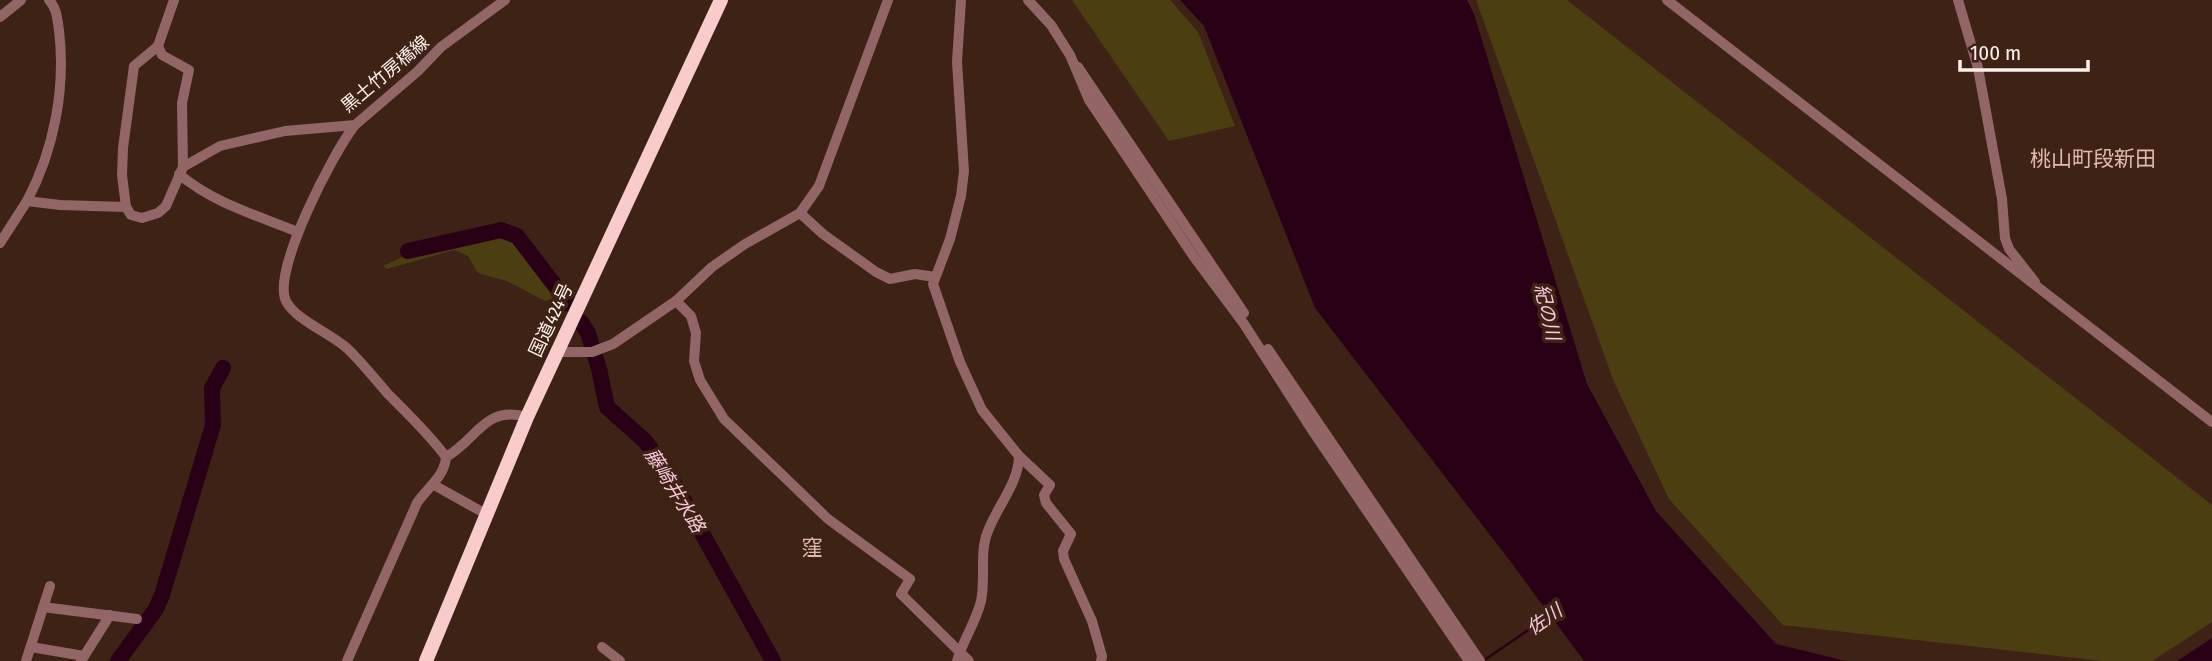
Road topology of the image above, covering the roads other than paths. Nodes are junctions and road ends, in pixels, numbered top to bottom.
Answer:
1 (21, 0) edge
2 (49, 0) edge
3 (174, 0) edge
4 (505, 0) edge
5 (721, 0) edge
6 (888, 0) edge
7 (961, 0) edge
8 (1028, 0) edge
9 (1667, 0) edge
10 (1958, 0) edge
11 (0, 17) edge
12 (158, 46) junction
13 (355, 125) junction
14 (181, 170) junction
15 (27, 201) junction
16 (126, 207) junction
17 (800, 213) junction
18 (298, 232) junction
19 (0, 243) edge
20 (935, 277) junction
21 (2043, 292) junction
22 (677, 301) junction
23 (557, 352) junction
24 (527, 417) junction
25 (2212, 422) edge
26 (1019, 456) junction
27 (446, 457) junction
28 (434, 485) junction
29 (486, 514) junction
30 (50, 586) dead end
31 (43, 607) junction
32 (110, 615) junction
33 (137, 619) dead end
34 (31, 647) junction
35 (601, 647) dead end
36 (958, 657) edge
37 (83, 659) edge
38 (1475, 659) edge
39 (26, 661) edge
40 (347, 661) edge
41 (426, 661) edge
42 (620, 661) edge
43 (969, 661) edge
44 (1101, 661) edge

1 - 11 street
2 - 15 street
3 - 12 street
4 - 13 street, 黒土竹房橋線
5 - 23 highway, 国道424号
6 - 17 street
7 - 20 street
8 - 38 street
9 - 21 street
10 - 21 street
12 - 14 street
12 - 16 street
13 - 14 street, 黒土竹房橋線
13 - 18 street
14 - 16 street
14 - 18 street
15 - 16 street
15 - 19 street
17 - 20 street
17 - 22 street
18 - 27 street
20 - 26 street
21 - 25 street
22 - 23 street
22 - 36 street
23 - 24 highway, 国道424号
24 - 27 street
24 - 29 highway, 国道424号
26 - 36 street
26 - 44 street
27 - 28 street
28 - 29 street
28 - 40 street
29 - 41 highway, 国道424号
30 - 31 street
31 - 32 street
31 - 34 street
32 - 33 street
32 - 37 street
34 - 37 street
34 - 39 street
35 - 42 street
36 - 43 street

